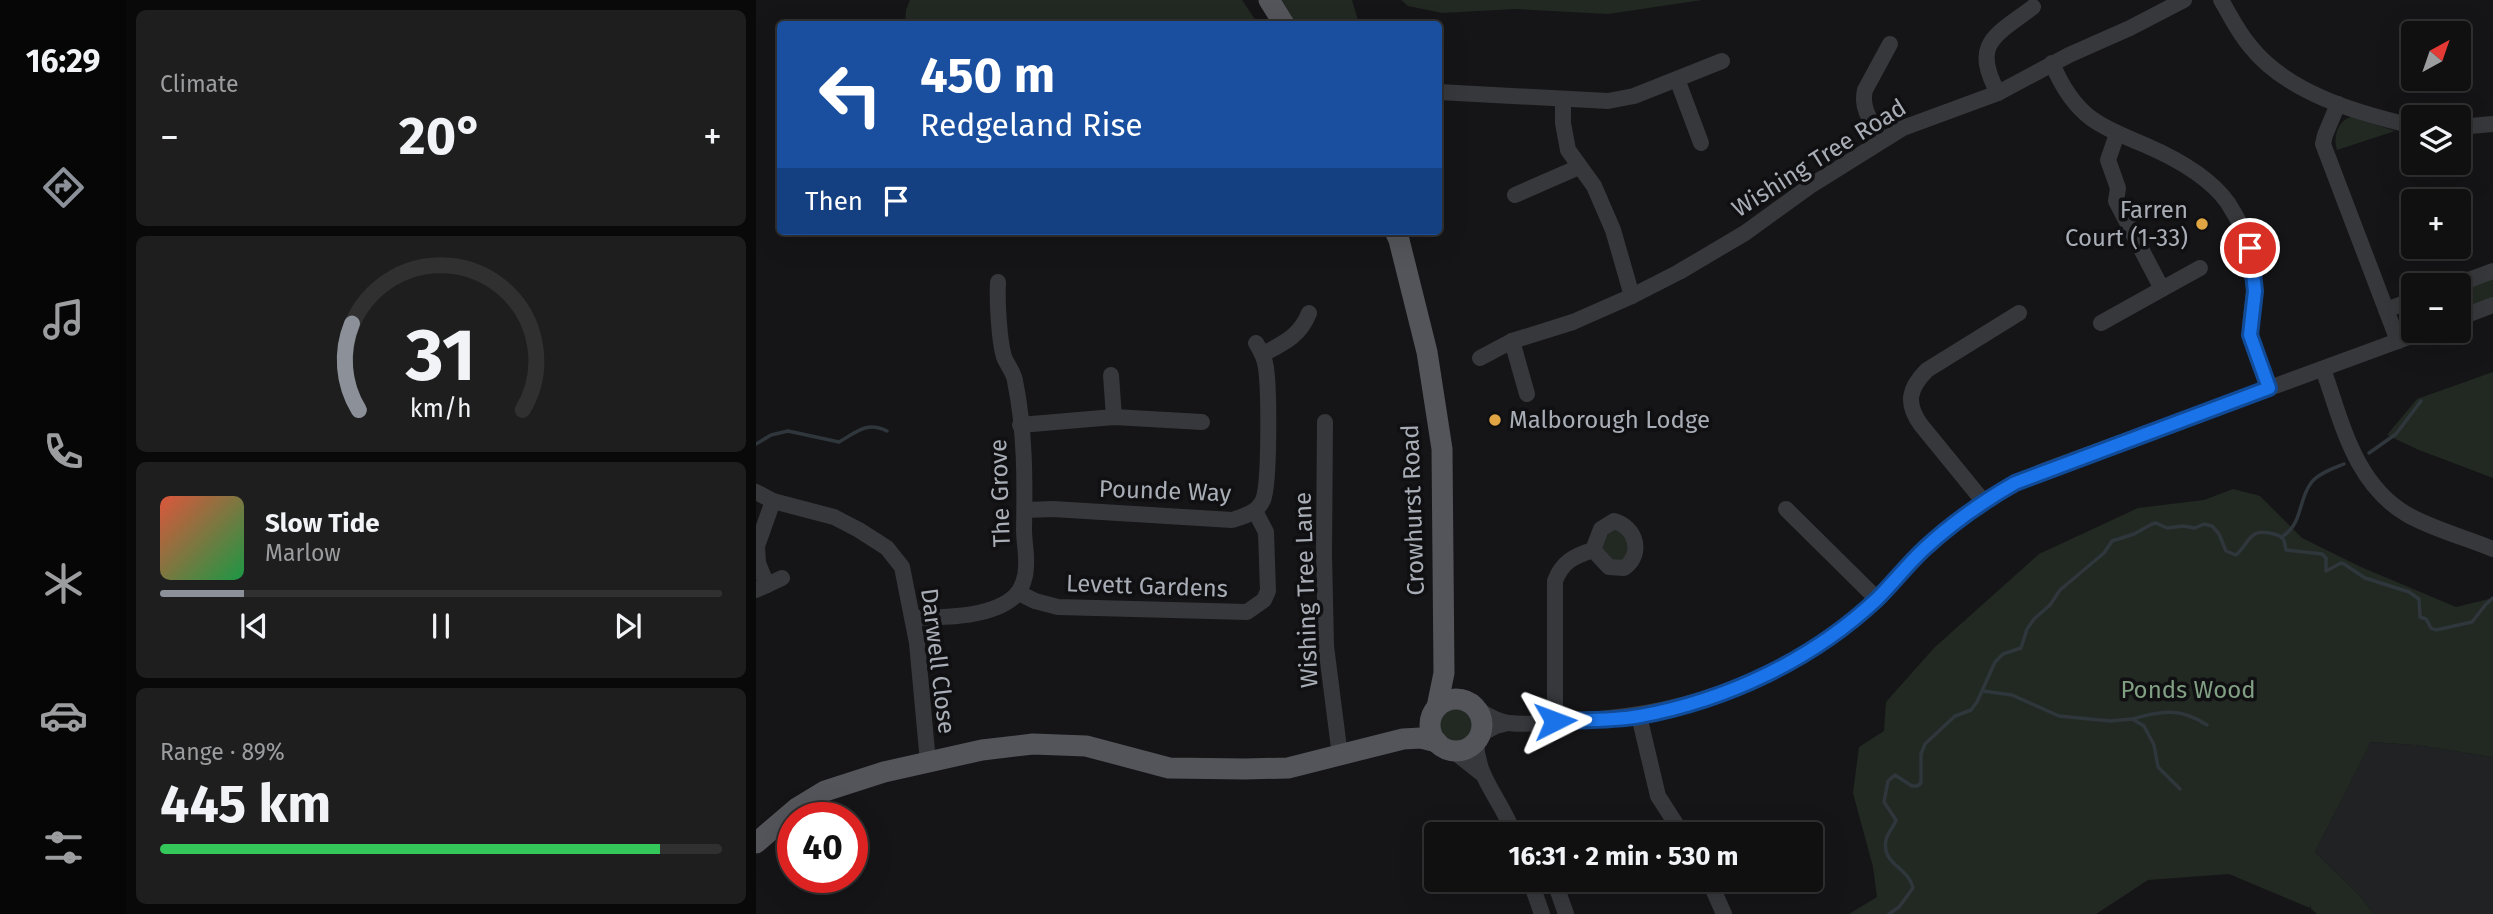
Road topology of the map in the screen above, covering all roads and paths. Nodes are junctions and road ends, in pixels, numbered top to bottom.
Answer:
1 (1269, 0) edge
2 (2184, 0) edge
3 (2221, 0) edge
4 (2162, 5) edge
5 (2034, 7) dead end
6 (1282, 21) edge
7 (1890, 44) dead end
8 (1722, 61) dead end
9 (2052, 63) junction
10 (1677, 79) junction
11 (1442, 92) edge
12 (1998, 93) junction
13 (1563, 100) junction
14 (2338, 104) junction
15 (2401, 122) edge
16 (2493, 124) edge
17 (2471, 126) edge
18 (2117, 134) junction
19 (1882, 140) junction
20 (1701, 143) dead end
21 (1579, 167) junction
22 (1515, 195) dead end
23 (1397, 235) edge
24 (2200, 268) dead end
25 (2493, 271) edge
26 (2471, 279) edge
27 (998, 282) dead end
28 (2162, 289) junction
29 (1632, 296) junction
30 (2401, 304) edge
31 (2493, 305) edge
32 (2386, 310) junction
33 (1309, 313) dead end
34 (2019, 313) dead end
35 (2471, 313) edge
36 (2101, 323) dead end
37 (2401, 340) edge
38 (1512, 341) junction
39 (2398, 341) junction
40 (1480, 358) dead end
41 (2323, 369) junction
42 (1111, 374) dead end
43 (2269, 388) junction
44 (1527, 394) dead end
45 (1114, 418) junction
46 (1202, 422) dead end
47 (1325, 422) dead end
48 (1020, 425) junction
49 (756, 492) edge
50 (773, 501) junction
51 (1983, 501) junction
52 (1786, 509) dead end
53 (1026, 510) junction
54 (1255, 511) junction
55 (2493, 549) edge
56 (1593, 551) dead end
57 (768, 584) edge
58 (1018, 593) junction
59 (1877, 599) junction
60 (913, 618) junction
61 (1444, 673) junction
62 (1470, 704) junction
63 (1434, 713) junction
64 (1639, 716) junction
65 (1555, 721) junction
66 (1508, 723) junction
67 (1477, 738) junction
68 (1404, 739) junction
69 (1444, 746) junction
70 (1340, 756) junction
71 (928, 762) junction
72 (1481, 774) junction
73 (1508, 822) edge
74 (1675, 822) edge
75 (756, 842) edge
76 (1534, 892) edge
77 (1558, 892) edge
78 (1714, 892) edge
79 (1542, 914) edge
80 (1566, 914) edge
81 (1724, 914) edge

1 - 6 main road
2 - 4 street, Wishing Tree Road
3 - 14 street
4 - 9 street, Wishing Tree Road
5 - 12 street
7 - 19 street
8 - 10 street
9 - 12 street, Wishing Tree Road
9 - 18 street
10 - 13 street
10 - 20 street
11 - 13 street
12 - 19 street, Wishing Tree Road
13 - 21 street
14 - 15 street
14 - 32 street
16 - 17 street
18 - 28 street
18 - 43 street
19 - 29 street, Wishing Tree Road
21 - 22 street
21 - 29 street
23 - 61 main road, Crowhurst Road
24 - 28 street
25 - 26 street
27 - 48 street, The Grove
28 - 36 street
29 - 38 street, Wishing Tree Road
30 - 32 street
31 - 35 street
32 - 39 street
33 - 54 street, Pounde Way
34 - 51 street
37 - 39 street
38 - 40 street, Wishing Tree Road
38 - 44 street
39 - 41 street
41 - 43 street
41 - 55 street
42 - 45 street
43 - 51 street
45 - 46 street
45 - 48 street
47 - 70 street, Wishing Tree Lane
48 - 53 street, The Grove
49 - 50 street, Darwell Close
50 - 57 street
50 - 60 street, Darwell Close
51 - 59 street
52 - 59 street
53 - 54 street, Pounde Way
53 - 58 street, The Grove
54 - 58 street, Levett Gardens
56 - 65 street
58 - 60 street
59 - 64 street
60 - 71 street, Darwell Close
61 - 62 main road
61 - 63 main road, Crowhurst Road
62 - 63 main road
62 - 66 street
62 - 67 main road
63 - 68 main road
63 - 69 main road
64 - 65 street
64 - 74 street
65 - 66 street
66 - 67 street
67 - 69 main road
67 - 72 street
68 - 69 main road
68 - 70 main road
69 - 72 street
70 - 71 main road
71 - 75 main road
72 - 73 street
76 - 79 street
77 - 80 street
78 - 81 street

